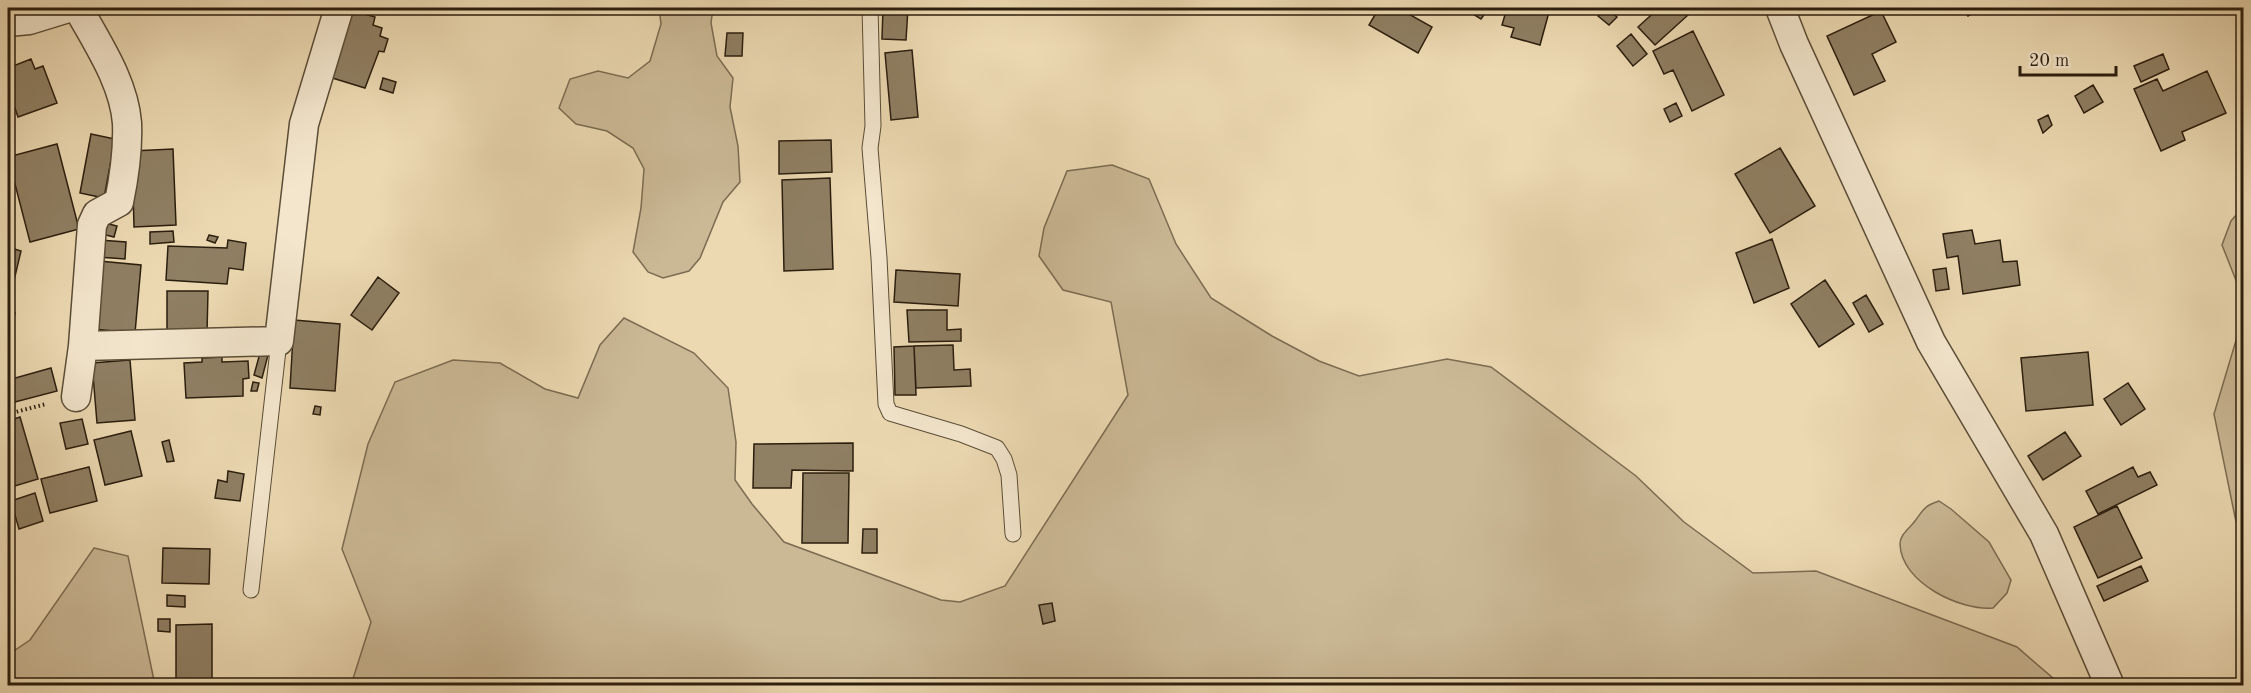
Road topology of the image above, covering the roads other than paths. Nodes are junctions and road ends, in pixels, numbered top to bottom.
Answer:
1 (68, 8) edge
2 (78, 8) edge
3 (339, 8) edge
4 (870, 8) edge
5 (1780, 8) edge
6 (8, 22) edge
7 (279, 341) junction
8 (83, 346) junction
9 (76, 397) road end
10 (1013, 534) dead end
11 (251, 590) dead end
12 (2110, 686) edge

1 - 6 street
2 - 8 street
3 - 7 street
4 - 10 lane
5 - 12 street
7 - 8 street
7 - 11 lane
8 - 9 street

